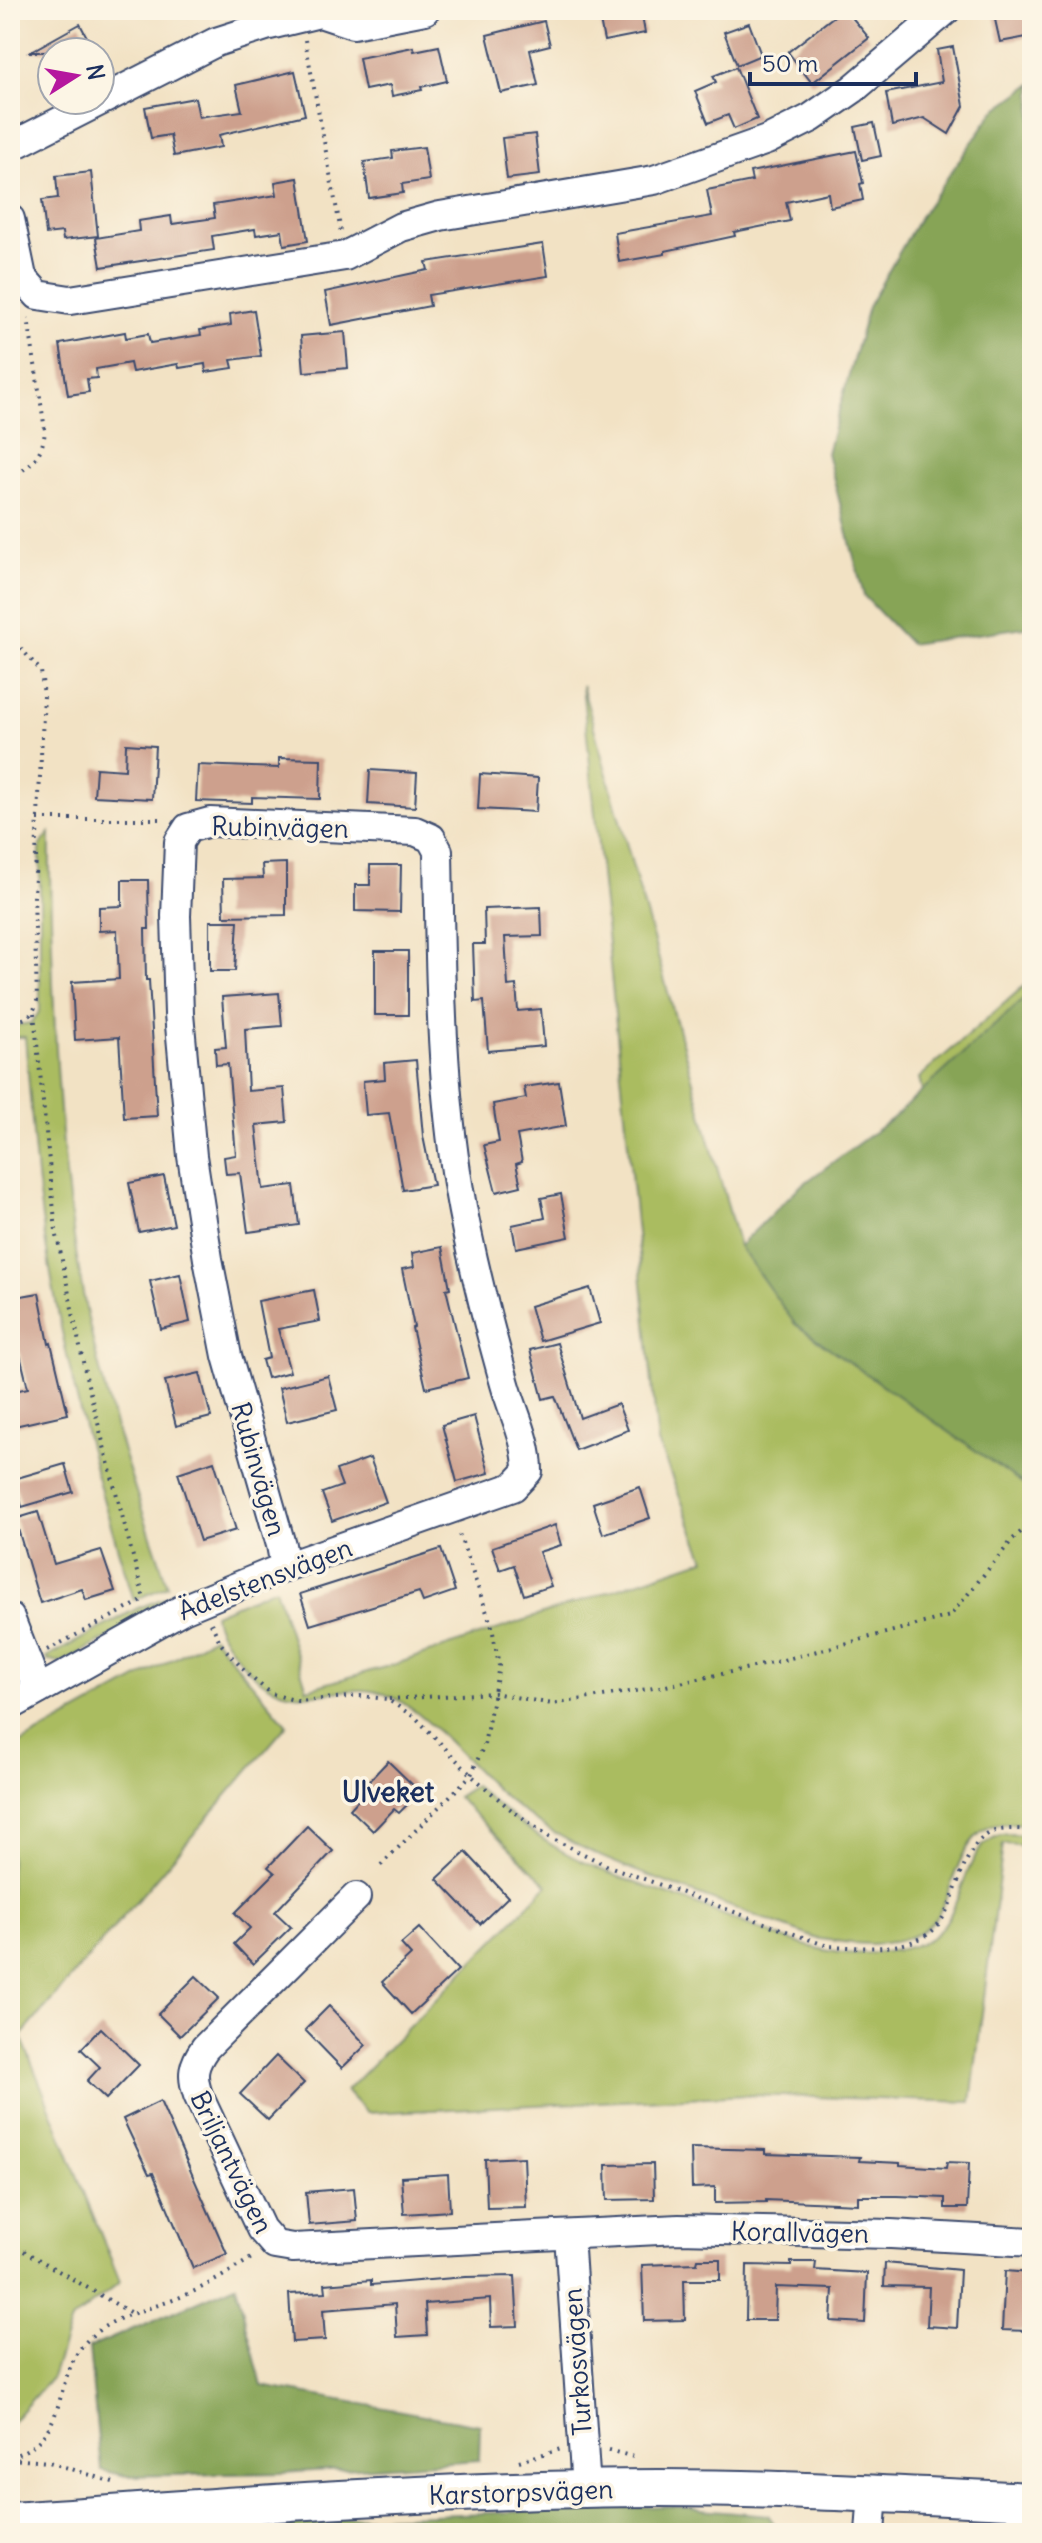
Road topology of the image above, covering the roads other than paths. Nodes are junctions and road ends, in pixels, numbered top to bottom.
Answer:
1 (425, 10) edge
2 (946, 10) edge
3 (10, 147) edge
4 (10, 219) edge
5 (528, 1471) joint
6 (285, 1567) junction
7 (10, 1618) edge
8 (38, 1690) junction
9 (10, 1706) edge
10 (356, 1897) dead end
11 (569, 2235) junction
12 (1032, 2242) edge
13 (586, 2489) junction
14 (873, 2493) junction
15 (1032, 2501) edge
16 (10, 2521) edge
17 (870, 2533) edge

1 - 3 street
2 - 4 street
5 - 6 street, Ädelstensvägen
5 - 6 street, Rubinvägen
6 - 8 street, Ädelstensvägen
7 - 8 street
8 - 9 street, Ädelstensvägen
10 - 11 street, Briljantvägen
11 - 12 street, Korallvägen
11 - 13 street, Turkosvägen
13 - 14 main road, Karstorpsvägen
13 - 16 main road, Karstorpsvägen
14 - 15 main road, Karstorpsvägen
14 - 17 street

